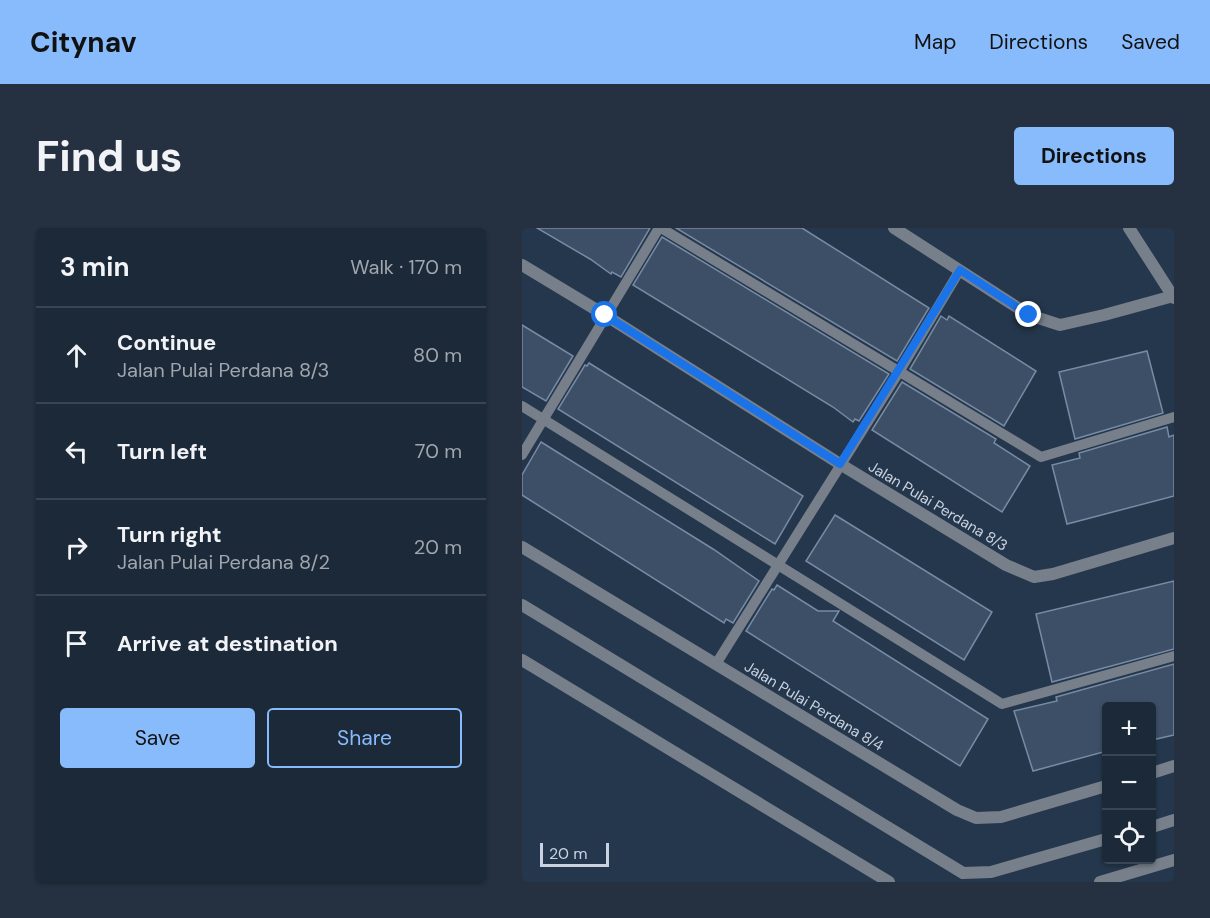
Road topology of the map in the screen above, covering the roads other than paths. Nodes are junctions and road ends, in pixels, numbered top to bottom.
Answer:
1 (660, 228) edge
2 (894, 228) edge
3 (1129, 228) edge
4 (522, 266) edge
5 (960, 270) junction
6 (1173, 297) edge
7 (605, 315) junction
8 (899, 372) junction
9 (522, 406) edge
10 (1174, 417) edge
11 (544, 420) junction
12 (522, 455) edge
13 (840, 464) junction
14 (1174, 538) edge
15 (522, 547) edge
16 (778, 565) junction
17 (522, 605) edge
18 (1174, 656) edge
19 (522, 660) edge
20 (716, 664) junction
21 (1174, 766) edge
22 (1156, 772) edge
23 (1102, 787) edge
24 (1174, 820) edge
25 (1156, 826) edge
26 (1102, 840) edge
27 (1174, 860) edge
28 (889, 882) edge
29 (1100, 882) edge

1 - 7 lane
1 - 8 lane
2 - 5 street
3 - 6 street
4 - 7 street, Jalan Pulai Perdana 8/3
5 - 6 street
5 - 8 lane
7 - 11 lane
7 - 13 street, Jalan Pulai Perdana 8/3
8 - 10 lane
8 - 13 lane
9 - 11 lane
11 - 12 lane
11 - 16 lane
13 - 14 street, Jalan Pulai Perdana 8/3
13 - 16 lane
15 - 20 street, Jalan Pulai Perdana 8/4
16 - 18 lane
16 - 20 lane
17 - 26 street
19 - 28 street
20 - 23 street, Jalan Pulai Perdana 8/4
21 - 22 street
24 - 25 street
27 - 29 street

